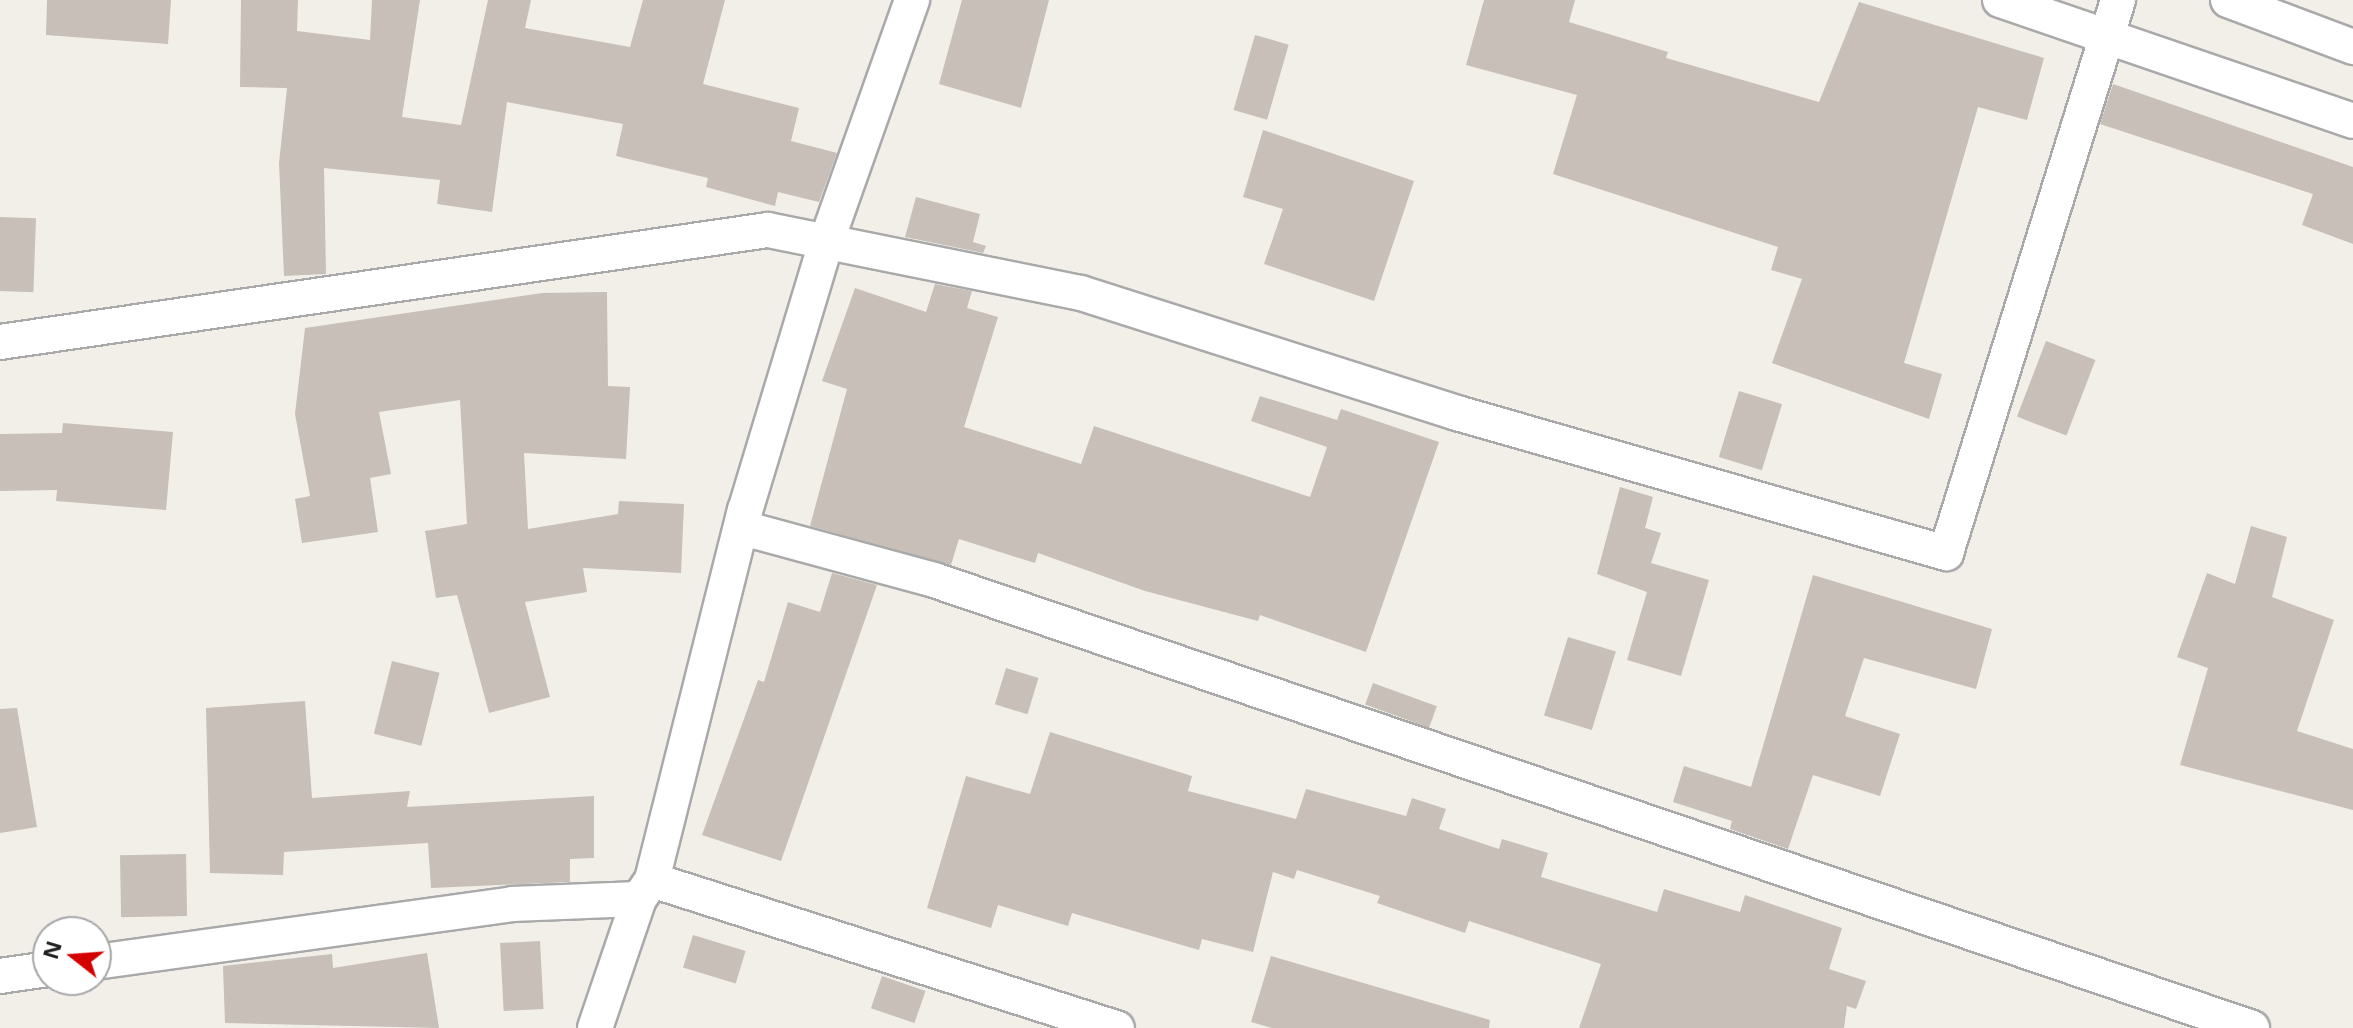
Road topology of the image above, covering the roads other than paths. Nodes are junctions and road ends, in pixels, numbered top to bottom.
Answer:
1 (912, 0) edge
2 (2000, 0) edge
3 (2118, 0) edge
4 (2228, 0) edge
5 (2105, 37) junction
6 (2353, 47) edge
7 (2353, 121) edge
8 (826, 243) junction
9 (0, 342) edge
10 (743, 528) junction
11 (646, 890) junction
12 (112, 960) edge
13 (32, 971) edge
14 (0, 976) edge
15 (595, 1028) edge
16 (1117, 1028) edge
17 (2252, 1028) edge

1 - 8 street
2 - 5 street
3 - 5 street
4 - 6 street
5 - 7 street
5 - 8 street
8 - 9 street
8 - 10 street
10 - 11 street
10 - 17 street
11 - 12 street
11 - 15 street
11 - 16 street
13 - 14 street

